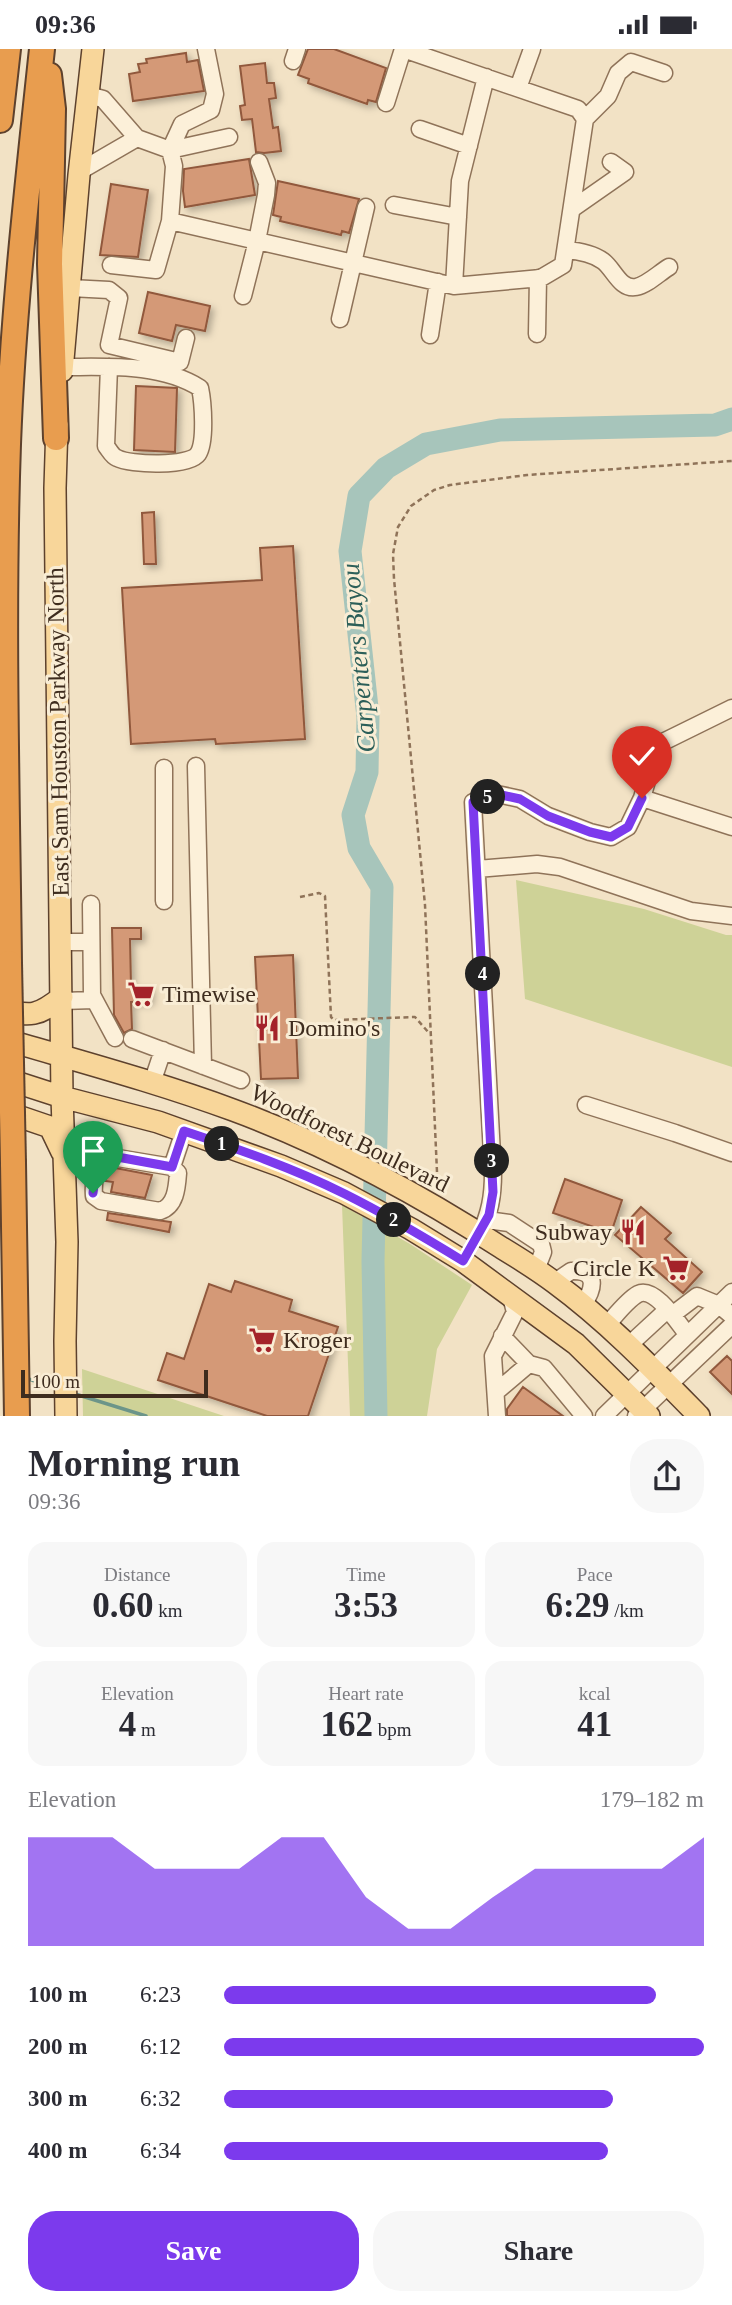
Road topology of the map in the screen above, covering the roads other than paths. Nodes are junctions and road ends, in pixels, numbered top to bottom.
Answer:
1 (8, 49) edge
2 (44, 49) edge
3 (93, 49) edge
4 (206, 49) edge
5 (403, 49) edge
6 (532, 49) edge
7 (439, 55) edge
8 (664, 73) dead end
9 (486, 77) junction
10 (518, 88) junction
11 (88, 95) junction
12 (386, 103) dead end
13 (585, 119) junction
14 (0, 120) edge
15 (420, 129) dead end
16 (229, 137) dead end
17 (138, 138) junction
18 (469, 146) junction
19 (170, 150) junction
20 (259, 162) dead end
21 (611, 162) dead end
22 (80, 170) junction
23 (394, 205) dead end
24 (366, 207) dead end
25 (572, 209) junction
26 (458, 217) junction
27 (170, 221) junction
28 (257, 241) junction
29 (566, 250) junction
30 (355, 263) junction
31 (111, 265) dead end
32 (669, 267) dead end
33 (538, 278) junction
34 (438, 282) junction
35 (454, 286) junction
36 (71, 288) junction
37 (243, 296) dead end
38 (340, 319) dead end
39 (537, 334) dead end
40 (430, 335) dead end
41 (186, 338) dead end
42 (63, 367) junction
43 (109, 367) junction
44 (56, 438) junction
45 (732, 708) edge
46 (196, 766) dead end
47 (164, 768) dead end
48 (642, 798) junction
49 (732, 827) edge
50 (477, 869) junction
51 (164, 901) dead end
52 (91, 904) dead end
53 (732, 916) edge
54 (61, 942) junction
55 (91, 942) junction
56 (62, 999) junction
57 (94, 1000) junction
58 (0, 1010) edge
59 (0, 1038) edge
60 (115, 1038) dead end
61 (132, 1039) dead end
62 (163, 1050) junction
63 (62, 1057) junction
64 (203, 1066) junction
65 (0, 1077) edge
66 (241, 1080) dead end
67 (152, 1083) junction
68 (62, 1097) junction
69 (586, 1105) dead end
70 (0, 1110) edge
71 (184, 1131) junction
72 (732, 1153) edge
73 (65, 1157) junction
74 (172, 1167) junction
75 (66, 1193) junction
76 (93, 1193) junction
77 (483, 1227) junction
78 (463, 1261) junction
79 (732, 1292) edge
80 (511, 1297) junction
81 (719, 1305) junction
82 (669, 1313) junction
83 (732, 1316) edge
84 (612, 1320) junction
85 (732, 1325) edge
86 (687, 1334) junction
87 (502, 1336) junction
88 (633, 1341) junction
89 (529, 1364) junction
90 (652, 1369) junction
91 (670, 1386) junction
92 (496, 1392) junction
93 (626, 1392) junction
94 (643, 1414) edge
95 (17, 1416) edge
96 (66, 1416) edge
97 (497, 1416) edge
98 (584, 1416) edge
99 (604, 1416) edge
100 (699, 1416) edge

1 - 14 highway
2 - 44 highway
2 - 95 highway, East Sam Houston Parkway North, bridge
3 - 11 main road, East Sam Houston Parkway North
4 - 19 street
5 - 7 street
5 - 12 street
6 - 10 street
7 - 9 street
8 - 13 street
9 - 10 street
9 - 18 street
10 - 13 street
11 - 17 street
11 - 22 main road, East Sam Houston Parkway North
13 - 25 street
15 - 18 street
16 - 19 street
17 - 19 street
17 - 22 street
18 - 26 street
19 - 27 street
20 - 28 street
21 - 25 street
22 - 36 main road, East Sam Houston Parkway North
23 - 26 street
24 - 30 street
25 - 29 street
26 - 35 street
27 - 28 street
27 - 31 street
28 - 30 street
28 - 37 street
29 - 32 street
29 - 33 street
30 - 34 street
30 - 38 street
33 - 35 street
33 - 39 street
34 - 35 street
34 - 40 street
36 - 41 street
36 - 42 main road, East Sam Houston Parkway North
42 - 43 street
42 - 44 main road, East Sam Houston Parkway North
43 - 43 street
44 - 54 main road, East Sam Houston Parkway North
45 - 48 street
46 - 64 street
47 - 51 street
48 - 49 street
48 - 50 street
50 - 53 street
50 - 77 street
52 - 55 street
54 - 55 street
54 - 56 main road, East Sam Houston Parkway North
55 - 57 street
56 - 57 street
56 - 58 main road
56 - 63 main road, East Sam Houston Parkway North
57 - 60 street
59 - 63 main road, Woodforest Boulevard
61 - 62 street
62 - 64 street
62 - 67 street
63 - 67 main road, Woodforest Boulevard
63 - 68 main road, East Sam Houston Parkway North
64 - 66 street
65 - 68 main road
67 - 77 main road, Woodforest Boulevard
68 - 71 main road
68 - 73 main road, East Sam Houston Parkway North
69 - 72 street
70 - 73 main road
71 - 74 street
71 - 78 main road
73 - 75 main road, East Sam Houston Parkway North
74 - 76 street
74 - 76 street
75 - 76 street
75 - 96 main road, East Sam Houston Parkway North
77 - 78 main road
77 - 84 main road, Woodforest Boulevard
78 - 80 main road
79 - 81 street
80 - 87 street
80 - 93 main road
81 - 82 street
81 - 83 street
81 - 86 street
82 - 84 street
82 - 86 street
82 - 88 street
84 - 88 main road, Woodforest Boulevard
85 - 91 street
86 - 90 street
87 - 89 street
87 - 92 street
88 - 90 main road, Woodforest Boulevard
89 - 92 street
89 - 98 street
90 - 91 main road, Woodforest Boulevard
90 - 93 street
91 - 94 street
91 - 100 main road, Woodforest Boulevard
92 - 97 street
93 - 94 main road
93 - 99 street

